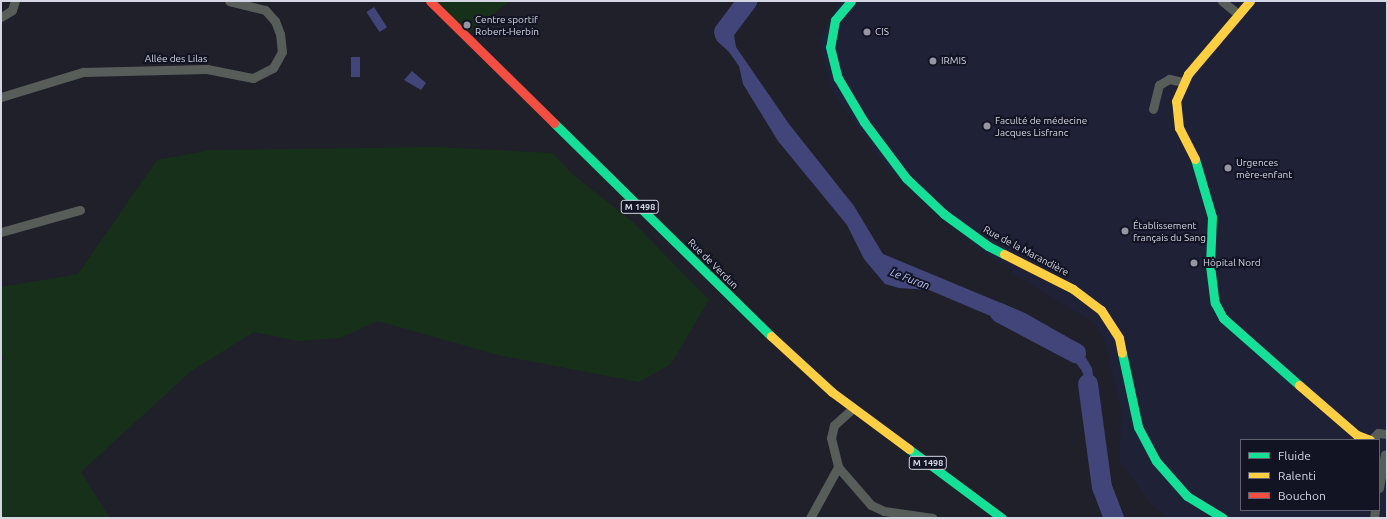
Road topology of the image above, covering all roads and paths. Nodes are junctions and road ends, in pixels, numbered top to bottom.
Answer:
1 (15, 1) edge
2 (229, 1) edge
3 (430, 1) edge
4 (850, 1) edge
5 (1222, 1) edge
6 (1250, 1) edge
7 (1238, 14) junction
8 (1, 17) edge
9 (1183, 82) junction
10 (1, 97) edge
11 (1153, 109) dead end
12 (80, 210) dead end
13 (1, 232) edge
14 (852, 409) junction
15 (1387, 434) edge
16 (1368, 439) edge
17 (1372, 439) edge
18 (1384, 455) edge
19 (838, 466) junction
20 (1380, 481) edge
21 (810, 518) edge
22 (933, 518) edge
23 (1002, 518) edge
24 (1223, 518) edge

1 - 8 street
2 - 10 street, Allée des Lilas
3 - 14 street, Rue de Verdun / M 1498
4 - 24 street, Rue de la Marandière
5 - 7 street
6 - 7 street
7 - 9 street
9 - 11 street
9 - 16 street
12 - 13 street
14 - 19 street
14 - 23 street, Rue de Verdun / M 1498
15 - 17 street
18 - 20 street
19 - 21 street
19 - 22 street

